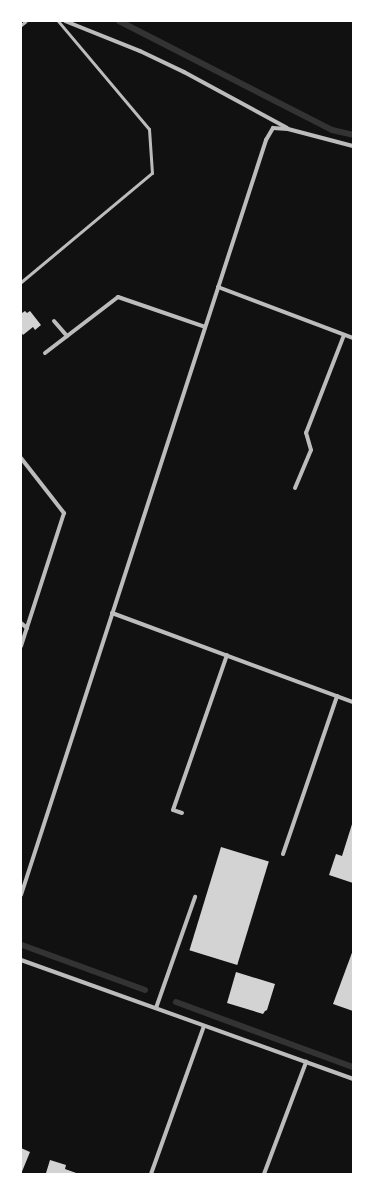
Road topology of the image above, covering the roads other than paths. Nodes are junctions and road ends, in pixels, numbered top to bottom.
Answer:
1 (26, 21) edge
2 (58, 21) edge
3 (65, 21) edge
4 (21, 25) edge
5 (288, 129) junction
6 (353, 146) edge
7 (21, 282) edge
8 (218, 287) junction
9 (54, 321) dead end
10 (205, 327) junction
11 (344, 335) junction
12 (67, 336) junction
13 (353, 338) edge
14 (45, 353) dead end
15 (21, 458) edge
16 (296, 488) dead end
17 (112, 613) junction
18 (21, 623) edge
19 (27, 628) junction
20 (21, 646) edge
21 (227, 656) junction
22 (337, 696) junction
23 (353, 702) edge
24 (182, 813) dead end
25 (284, 854) dead end
26 (21, 895) edge
27 (196, 897) dead end
28 (21, 960) edge
29 (156, 1008) junction
30 (204, 1026) junction
31 (306, 1062) junction
32 (353, 1079) edge
33 (151, 1174) edge
34 (264, 1174) edge

1 - 4 lane
2 - 7 lane
3 - 5 street
5 - 6 street
5 - 8 street
8 - 10 street
8 - 11 street
9 - 12 street
10 - 12 street
10 - 17 street
11 - 13 street
11 - 16 street
12 - 14 street
15 - 19 street
17 - 21 street
17 - 26 street
18 - 19 street
19 - 20 street
21 - 22 street
21 - 24 street
22 - 23 street
22 - 25 street
27 - 29 street
28 - 29 street
29 - 30 street
30 - 31 street
30 - 33 street
31 - 32 street
31 - 34 street

